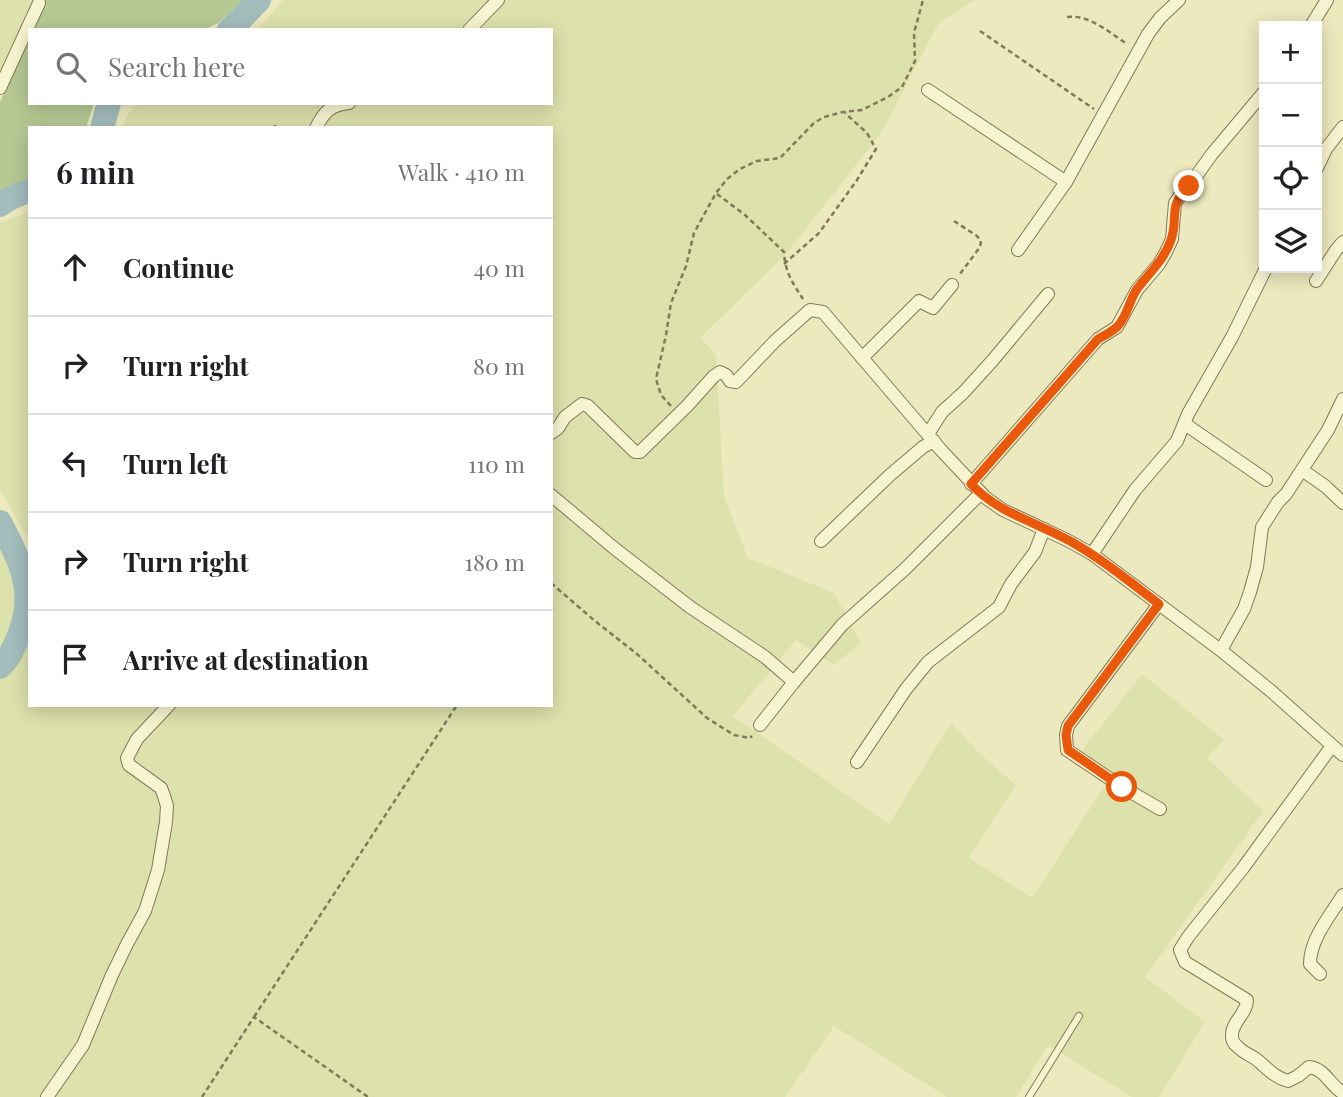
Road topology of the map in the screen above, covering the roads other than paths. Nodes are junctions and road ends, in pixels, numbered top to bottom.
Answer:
1 (498, 0) edge
2 (1179, 0) edge
3 (1327, 0) edge
4 (38, 4) dead end
5 (1314, 21) edge
6 (471, 28) edge
7 (0, 88) edge
8 (928, 90) dead end
9 (1259, 98) edge
10 (336, 105) edge
11 (317, 126) edge
12 (1343, 127) edge
13 (1322, 157) edge
14 (1066, 182) junction
15 (1343, 242) edge
16 (1018, 250) dead end
17 (1264, 273) edge
18 (1316, 281) dead end
19 (951, 285) road end
20 (1048, 294) dead end
21 (862, 358) junction
22 (1343, 399) edge
23 (1185, 424) junction
24 (553, 432) edge
25 (931, 438) junction
26 (1302, 470) junction
27 (1266, 480) dead end
28 (976, 488) junction
29 (553, 497) edge
30 (1343, 503) edge
31 (1044, 529) junction
32 (821, 541) dead end
33 (1092, 554) junction
34 (1159, 604) junction
35 (1221, 650) junction
36 (794, 682) junction
37 (167, 707) edge
38 (760, 725) road end
39 (1332, 746) junction
40 (1343, 755) edge
41 (857, 762) dead end
42 (1160, 809) dead end
43 (1343, 895) edge
44 (1320, 974) dead end
45 (1079, 1016) dead end
46 (1343, 1093) edge
47 (47, 1097) edge
48 (1029, 1097) edge

1 - 6 street
2 - 14 street
3 - 5 street
4 - 7 street
8 - 14 street
9 - 28 street
10 - 11 street
12 - 13 street
14 - 16 street
15 - 18 street
17 - 23 street
19 - 21 street
20 - 25 street
21 - 24 street
21 - 25 street
22 - 26 street
23 - 27 street
23 - 33 street
25 - 28 street
25 - 32 street
26 - 30 street
26 - 35 street
28 - 31 street
28 - 36 street
29 - 36 street
31 - 33 street
31 - 41 street
33 - 34 street
34 - 35 street
34 - 42 street
35 - 39 street
36 - 38 street
37 - 47 street
39 - 40 street
39 - 46 street
43 - 44 street
45 - 48 lane

